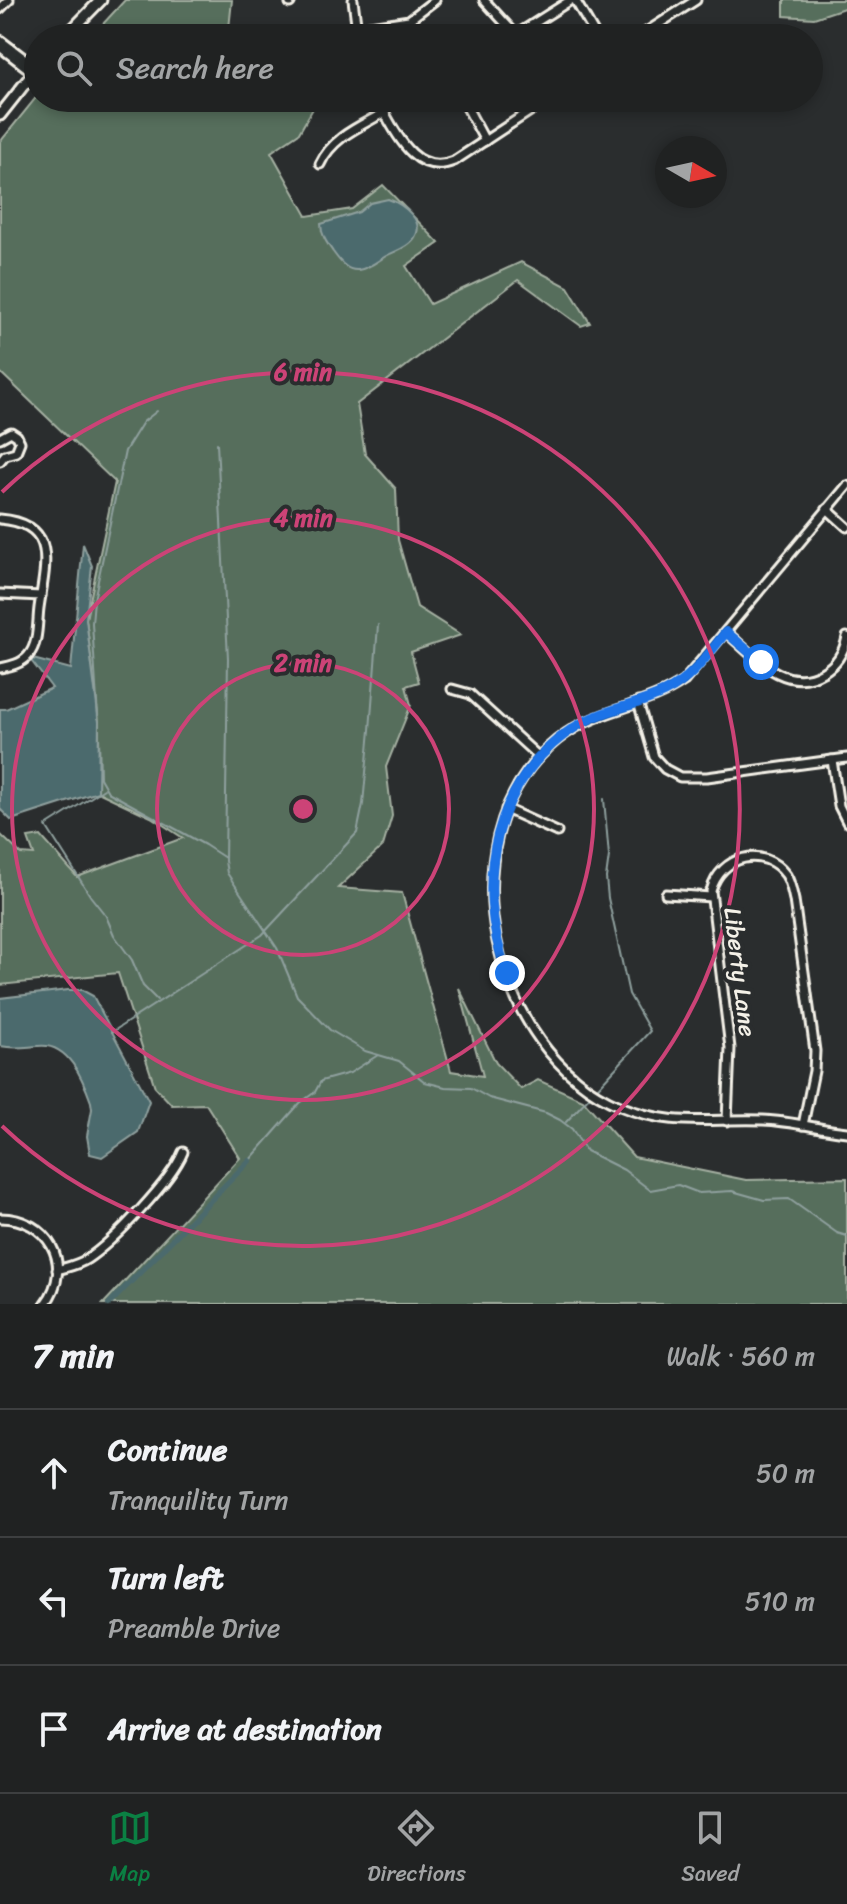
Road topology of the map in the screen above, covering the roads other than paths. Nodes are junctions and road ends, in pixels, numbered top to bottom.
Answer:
1 (9, 0) edge
2 (101, 0) edge
3 (353, 0) edge
4 (435, 0) edge
5 (484, 0) edge
6 (573, 0) edge
7 (696, 0) edge
8 (684, 3) edge
9 (0, 9) edge
10 (78, 24) edge
11 (356, 24) edge
12 (383, 24) edge
13 (503, 24) edge
14 (534, 24) edge
15 (588, 24) edge
16 (656, 24) edge
17 (0, 40) edge
18 (0, 47) edge
19 (24, 58) edge
20 (24, 65) edge
21 (24, 83) edge
22 (385, 112) joint
23 (469, 112) edge
24 (529, 112) edge
25 (0, 115) edge
26 (485, 141) junction
27 (320, 164) dead end
28 (0, 438) edge
29 (0, 461) edge
30 (847, 486) edge
31 (827, 509) junction
32 (0, 519) edge
33 (847, 527) edge
34 (0, 594) edge
35 (41, 596) junction
36 (726, 632) junction
37 (847, 637) edge
38 (0, 668) edge
39 (452, 689) dead end
40 (638, 702) junction
41 (539, 757) junction
42 (847, 758) edge
43 (832, 760) junction
44 (506, 809) junction
45 (847, 822) edge
46 (557, 832) dead end
47 (666, 894) dead end
48 (711, 897) junction
49 (727, 1121) junction
50 (803, 1125) junction
51 (847, 1132) edge
52 (183, 1152) dead end
53 (0, 1218) edge
54 (57, 1270) junction
55 (45, 1304) edge

1 - 9 street
2 - 10 street
3 - 11 street
4 - 12 street
5 - 13 street
6 - 14 street
6 - 15 street
7 - 8 street
8 - 16 street
17 - 19 street
18 - 20 street
21 - 25 street
22 - 26 street
22 - 27 street
23 - 26 street
24 - 26 street
28 - 29 street
30 - 31 street
31 - 33 street
31 - 36 street
32 - 35 street
34 - 35 street
35 - 38 street
36 - 37 street
36 - 40 street
39 - 41 street
40 - 41 street
40 - 43 street
41 - 44 street
42 - 43 street
43 - 45 street
44 - 46 street
44 - 49 street
47 - 48 street
48 - 49 street, Liberty Lane
48 - 50 street, Liberty Lane
49 - 50 street
50 - 51 street
52 - 54 street
53 - 54 street
54 - 55 street

